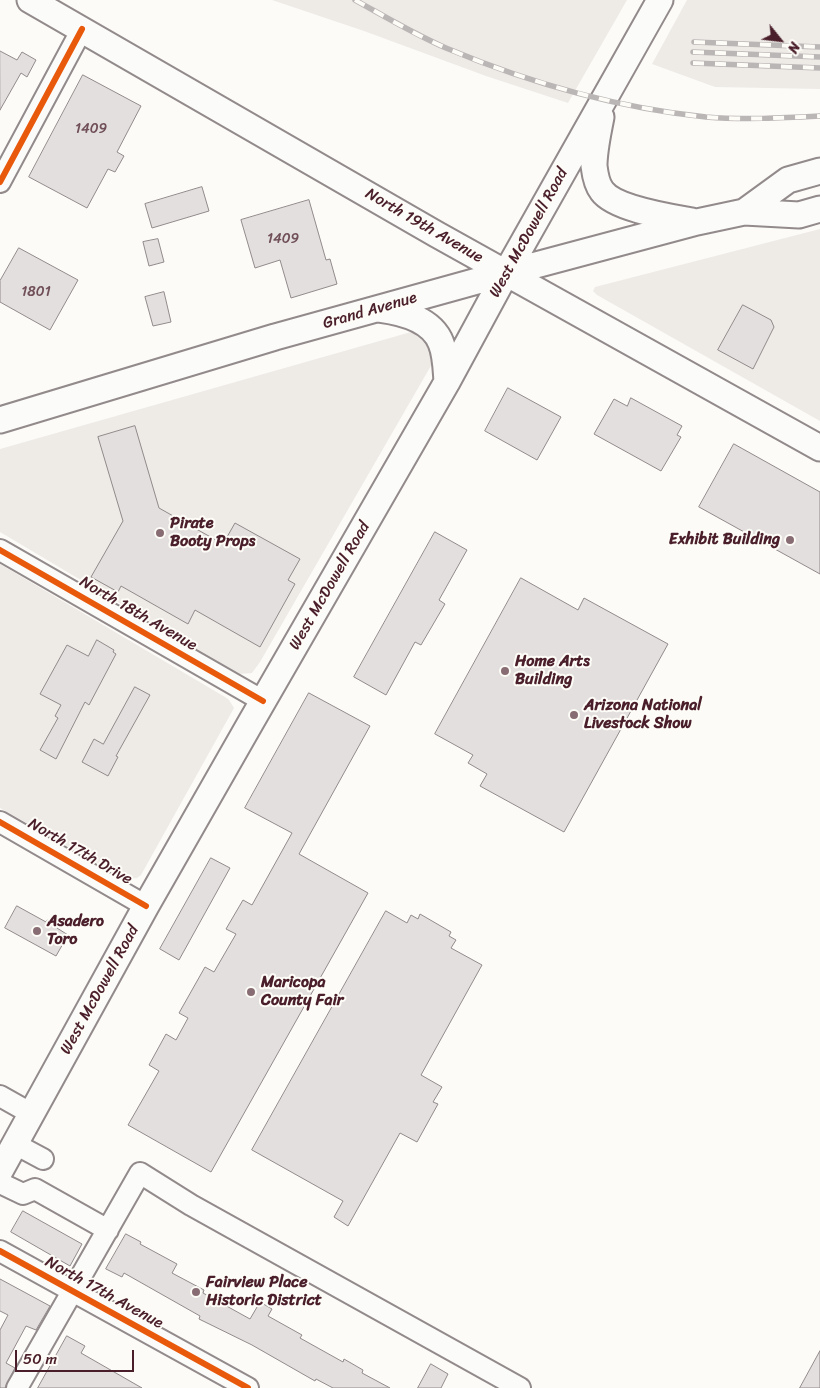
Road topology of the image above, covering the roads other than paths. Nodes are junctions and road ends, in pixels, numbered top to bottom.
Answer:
1 (30, 0) edge
2 (660, 0) edge
3 (82, 29) junction
4 (604, 99) junction
5 (820, 171) edge
6 (0, 182) edge
7 (820, 209) edge
8 (744, 212) junction
9 (696, 222) junction
10 (506, 273) junction
11 (376, 309) junction
12 (447, 382) junction
13 (0, 420) edge
14 (820, 448) edge
15 (0, 550) edge
16 (263, 701) junction
17 (0, 822) edge
18 (146, 906) junction
19 (0, 1096) edge
20 (32, 1114) junction
21 (15, 1144) junction
22 (43, 1159) dead end
23 (0, 1171) edge
24 (0, 1183) edge
25 (108, 1230) junction
26 (0, 1252) edge
27 (72, 1291) junction
28 (17, 1388) edge
29 (248, 1388) edge
30 (520, 1388) edge

1 - 3 main road, North 19th Avenue
2 - 4 main road, West McDowell Road
3 - 6 street
3 - 10 main road, North 19th Avenue
4 - 9 main road
4 - 10 main road, West McDowell Road
5 - 8 main road, Grand Avenue
7 - 8 main road, Grand Avenue
8 - 9 main road, Grand Avenue
9 - 10 main road, Grand Avenue
10 - 11 main road, Grand Avenue
10 - 12 main road, West McDowell Road
10 - 14 main road, North 19th Avenue
11 - 12 main road
11 - 13 main road, Grand Avenue
12 - 16 main road, West McDowell Road
15 - 16 street, North 18th Avenue
16 - 18 main road, West McDowell Road
17 - 18 street, North 17th Drive
18 - 20 main road, West McDowell Road
19 - 20 street
20 - 21 main road, West McDowell Road
21 - 22 street
21 - 23 main road, West McDowell Road
24 - 25 street
25 - 27 street
25 - 30 street
26 - 27 street, North 17th Avenue
27 - 28 street
27 - 29 street, North 17th Avenue

